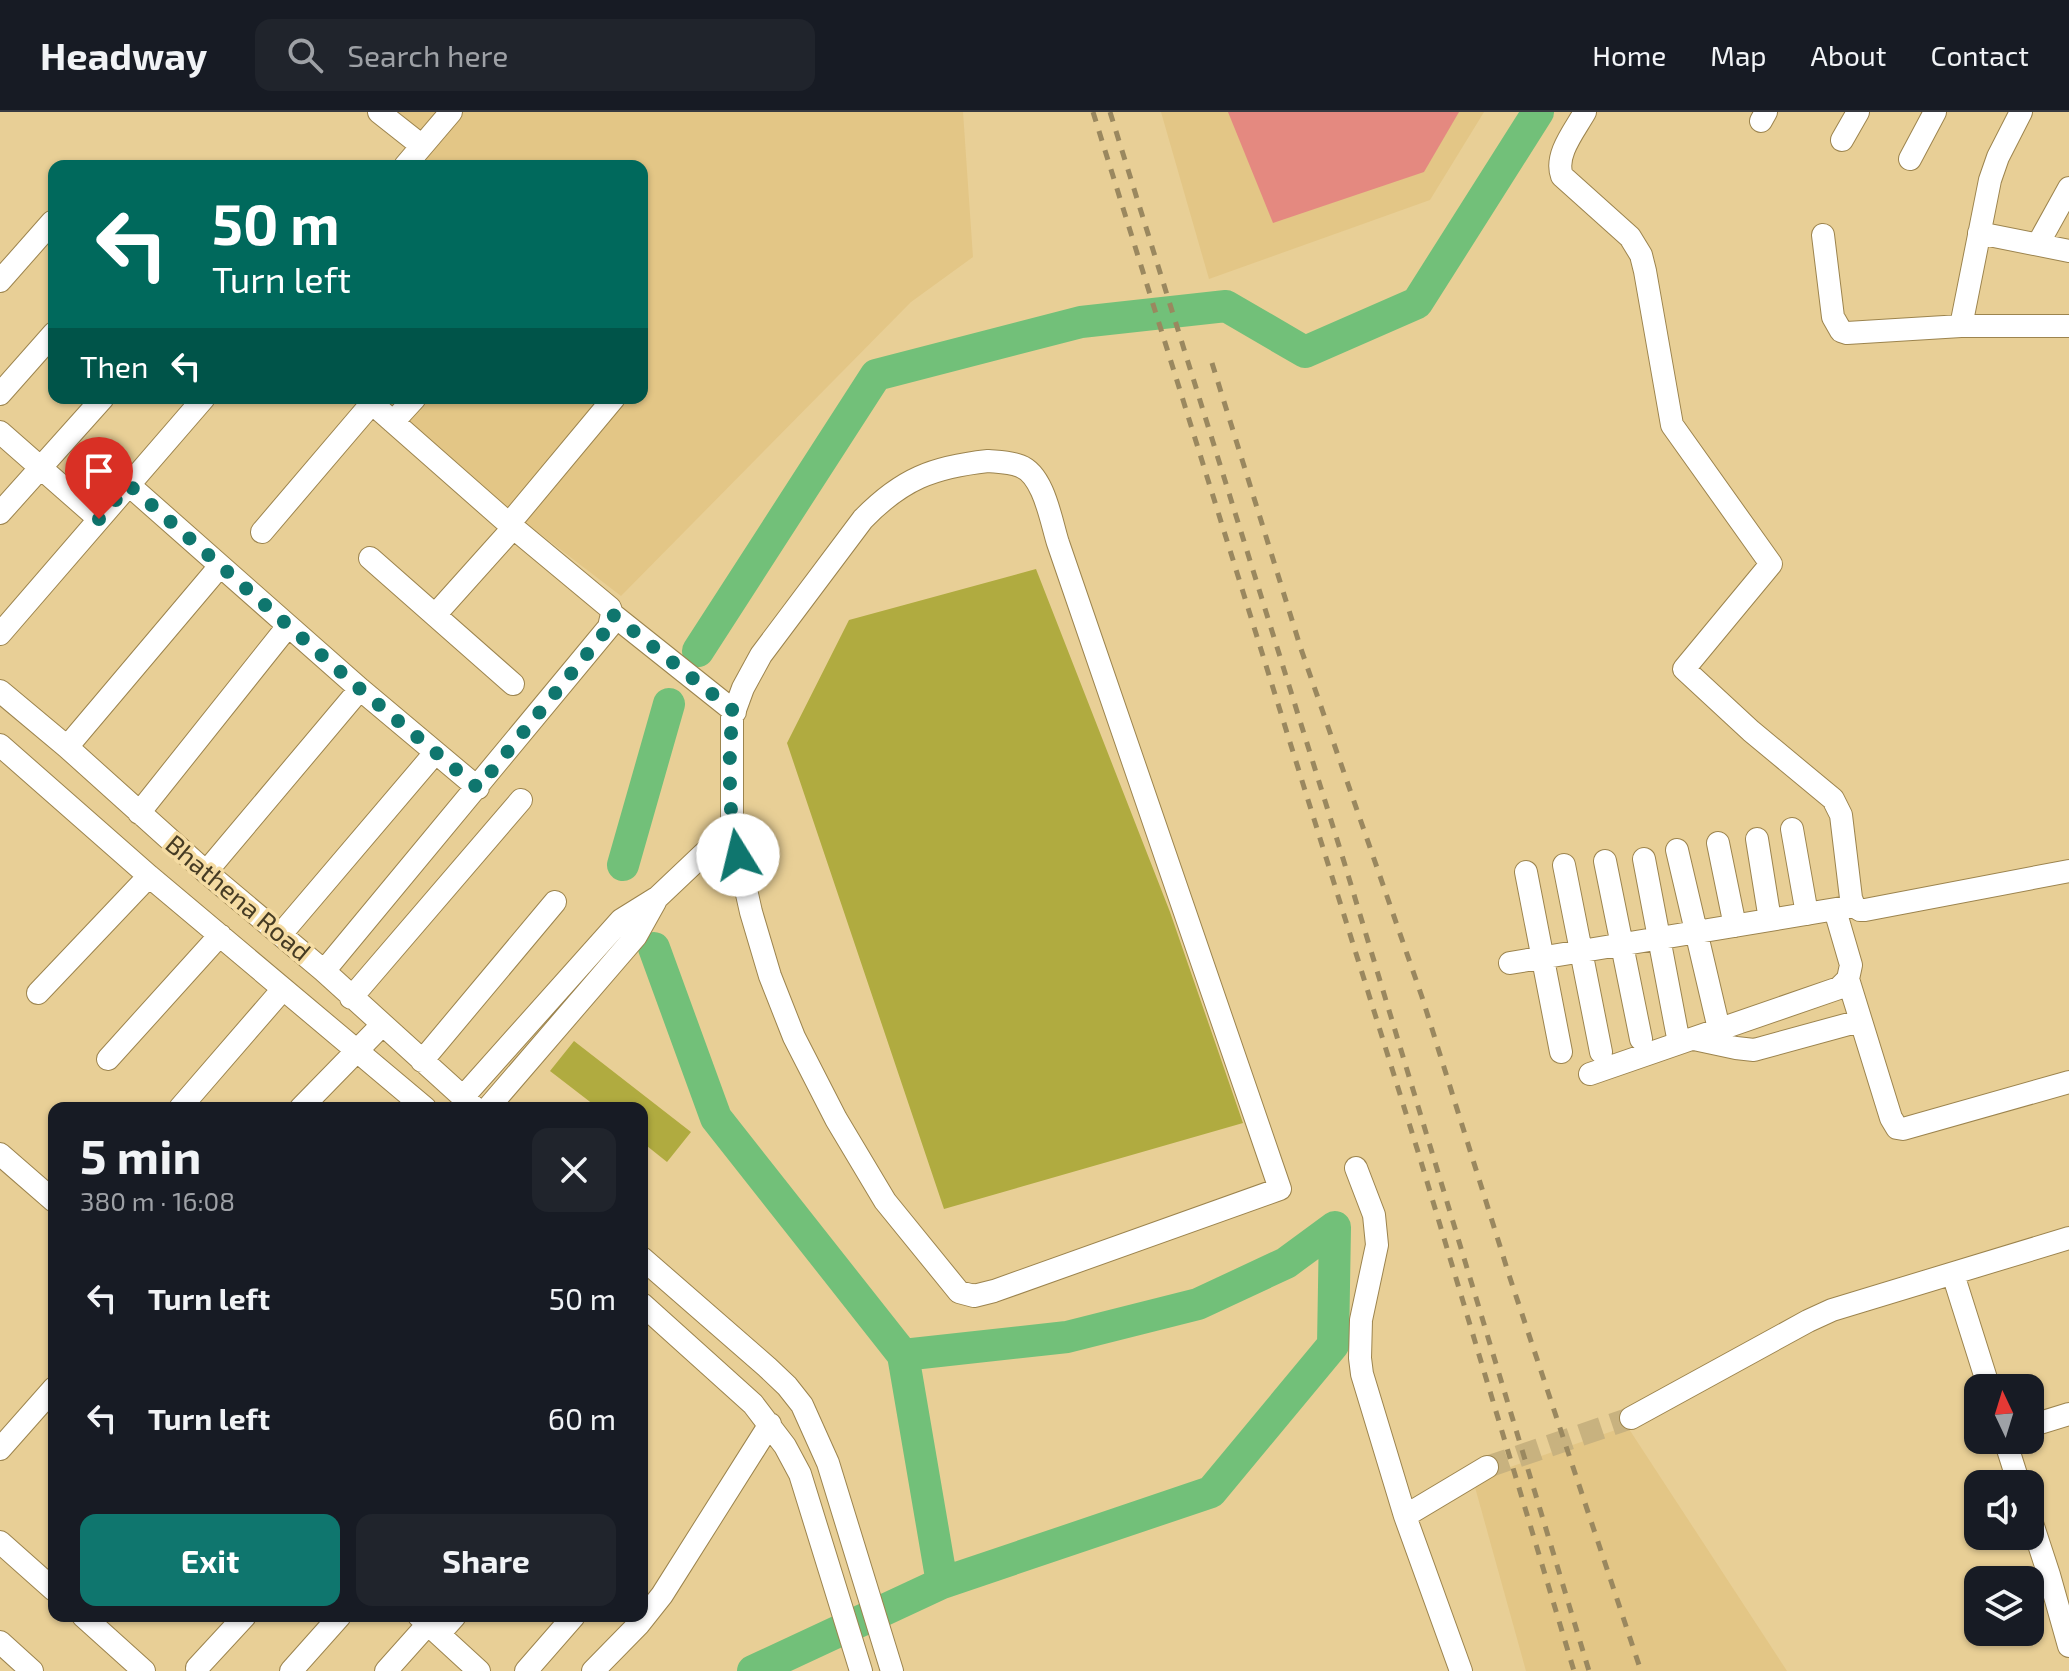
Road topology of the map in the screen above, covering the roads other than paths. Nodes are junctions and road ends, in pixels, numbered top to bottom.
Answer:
1 (379, 112) edge
2 (451, 112) edge
3 (1585, 112) edge
4 (1858, 112) edge
5 (1935, 112) edge
6 (2021, 112) edge
7 (1842, 140) dead end
8 (422, 146) junction
9 (1910, 159) dead end
10 (410, 160) edge
11 (2069, 188) edge
12 (48, 227) edge
13 (1979, 233) junction
14 (1823, 235) dead end
15 (2038, 244) junction
16 (2069, 251) edge
17 (0, 281) edge
18 (1961, 326) junction
19 (2069, 326) edge
20 (48, 340) edge
21 (0, 394) edge
22 (98, 404) edge
23 (199, 404) edge
24 (367, 404) edge
25 (372, 404) edge
26 (410, 404) edge
27 (609, 404) edge
28 (393, 422) junction
29 (0, 432) edge
30 (40, 467) junction
31 (129, 485) junction
32 (0, 513) edge
33 (99, 519) junction
34 (511, 526) junction
35 (262, 532) dead end
36 (370, 558) dead end
37 (220, 566) junction
38 (612, 614) junction
39 (435, 615) junction
40 (288, 626) junction
41 (0, 634) edge
42 (513, 684) dead end
43 (360, 689) junction
44 (0, 691) edge
45 (735, 712) junction
46 (67, 747) junction
47 (435, 753) junction
48 (5, 758) edge
49 (478, 788) junction
50 (521, 800) dead end
51 (139, 813) junction
52 (732, 827) junction
53 (1792, 829) dead end
54 (1757, 839) dead end
55 (1718, 843) dead end
56 (1677, 850) dead end
57 (1644, 859) dead end
58 (1605, 861) dead end
59 (1564, 865) dead end
60 (2069, 871) edge
61 (206, 872) junction
62 (1526, 872) dead end
63 (149, 876) junction
64 (658, 897) junction
65 (555, 902) dead end
66 (1845, 908) junction
67 (1807, 914) junction
68 (1770, 920) junction
69 (1735, 926) junction
70 (1697, 932) junction
71 (281, 934) junction
72 (220, 935) junction
73 (1659, 939) junction
74 (1621, 945) junction
75 (1581, 951) junction
76 (1543, 958) junction
77 (1510, 963) dead end
78 (324, 971) junction
79 (1848, 979) junction
80 (283, 989) junction
81 (38, 993) dead end
82 (351, 998) junction
83 (1860, 1021) junction
84 (382, 1025) junction
85 (1719, 1029) junction
86 (1641, 1039) dead end
87 (1686, 1040) junction
88 (356, 1051) junction
89 (1561, 1052) dead end
90 (1601, 1052) dead end
91 (108, 1059) dead end
92 (422, 1061) junction
93 (1590, 1074) dead end
94 (2069, 1082) edge
95 (185, 1102) edge
96 (307, 1102) edge
97 (418, 1102) edge
98 (468, 1102) edge
99 (470, 1102) edge
100 (493, 1102) edge
101 (0, 1154) edge
102 (1356, 1168) dead end
103 (48, 1196) edge
104 (2069, 1238) edge
105 (648, 1263) edge
106 (1953, 1274) junction
107 (648, 1309) edge
108 (1985, 1374) edge
109 (48, 1395) edge
110 (2069, 1414) edge
111 (1631, 1418) tunnel mouth
112 (2044, 1422) edge
113 (770, 1424) junction
114 (0, 1449) edge
115 (1487, 1467) tunnel mouth
116 (1405, 1516) junction
117 (0, 1542) edge
118 (2044, 1544) edge
119 (2059, 1572) edge
120 (48, 1585) edge
121 (648, 1613) edge
122 (90, 1622) edge
123 (239, 1622) edge
124 (335, 1622) edge
125 (569, 1622) edge
126 (641, 1622) edge
127 (428, 1625) edge
128 (0, 1642) edge
129 (2069, 1646) edge
130 (197, 1668) dead end
131 (32, 1671) edge
132 (144, 1671) edge
133 (291, 1671) edge
134 (386, 1671) edge
135 (479, 1671) edge
136 (526, 1671) edge
137 (593, 1671) edge
138 (861, 1671) edge
139 (892, 1671) edge
140 (1461, 1671) edge

1 - 8 street
2 - 8 street
3 - 66 street
4 - 7 street
5 - 9 street
6 - 13 street
8 - 10 street
11 - 15 street
12 - 17 street
13 - 15 street
13 - 18 street
14 - 18 street
15 - 16 street
18 - 19 street
20 - 21 street
22 - 30 street
23 - 31 street
24 - 35 street
25 - 28 street
26 - 28 street
27 - 34 street
28 - 34 street
29 - 30 street
30 - 32 street
30 - 33 street
31 - 33 street
31 - 37 street
33 - 41 street
34 - 38 street
34 - 39 street
36 - 39 street
37 - 40 street
37 - 46 street
38 - 45 street
38 - 49 street
39 - 42 street
40 - 43 street
40 - 51 street
43 - 47 street
43 - 61 street
44 - 46 street, Bhathena Road
45 - 52 street
45 - 52 street
46 - 51 street, Bhathena Road
47 - 49 street
47 - 71 street
48 - 63 street, Bhathena Road
49 - 78 street
50 - 82 street
51 - 61 street, Bhathena Road
52 - 64 street
53 - 67 street
54 - 68 street
55 - 69 street
56 - 70 street
57 - 73 street
58 - 74 street
59 - 75 street
60 - 66 street
61 - 71 street, Bhathena Road
62 - 76 street
63 - 72 street, Bhathena Road
63 - 81 street
64 - 99 street
64 - 100 street
65 - 92 street
66 - 67 street
66 - 79 street
67 - 68 street
68 - 69 street
69 - 70 street
70 - 73 street
70 - 85 street
71 - 78 street, Bhathena Road
72 - 80 street, Bhathena Road
72 - 91 street
73 - 74 street
73 - 87 street
74 - 75 street
74 - 86 street
75 - 76 street
75 - 90 street
76 - 77 street
76 - 89 street
78 - 82 street, Bhathena Road
79 - 83 street
79 - 85 street
80 - 88 street, Bhathena Road
80 - 95 street
82 - 84 street, Bhathena Road
83 - 87 street
83 - 94 street
84 - 88 street
84 - 92 street, Bhathena Road
85 - 87 street
87 - 93 street
88 - 96 street
88 - 97 street, Bhathena Road
92 - 98 street, Bhathena Road
101 - 103 street
102 - 116 street
104 - 106 street
105 - 139 street
106 - 108 street
106 - 111 street
107 - 113 street
109 - 114 street
110 - 112 street
113 - 121 street
113 - 138 street
115 - 116 street
116 - 140 street
117 - 120 street
118 - 119 street
119 - 129 street
122 - 132 street
123 - 130 street
124 - 133 street
125 - 136 street
126 - 137 street
127 - 134 street
127 - 135 street
128 - 131 street

